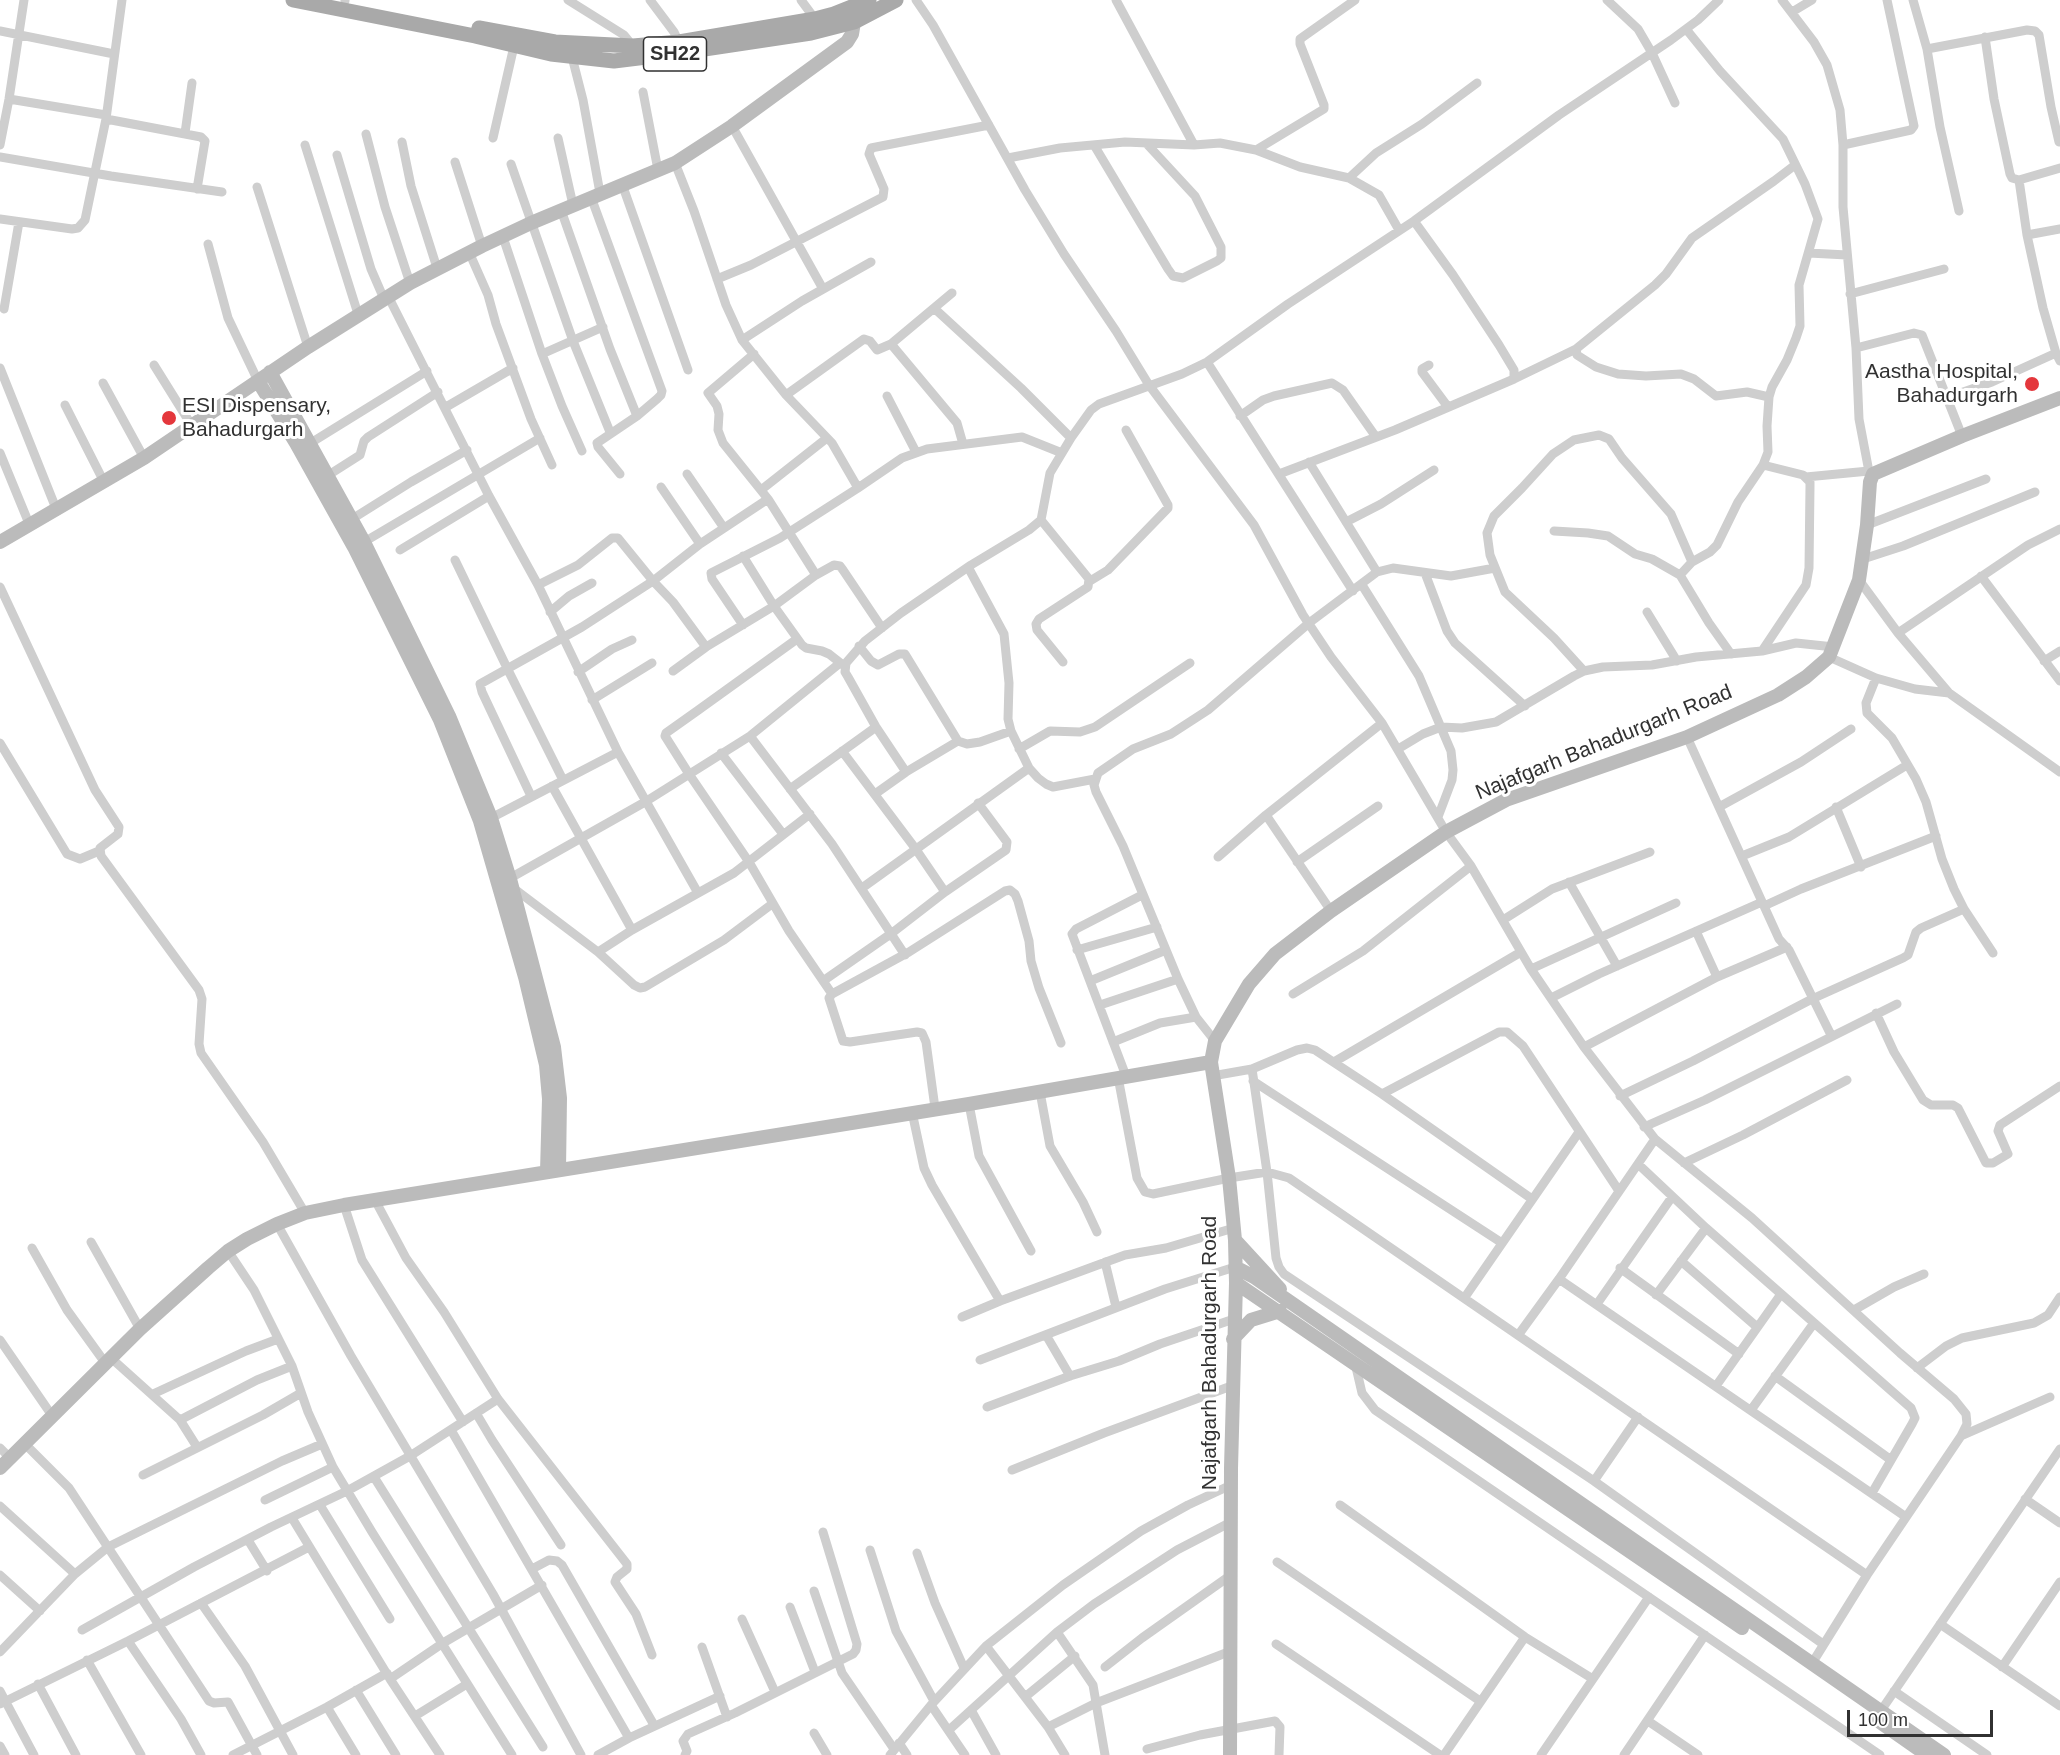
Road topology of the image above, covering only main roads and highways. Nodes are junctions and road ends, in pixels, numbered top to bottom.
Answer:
1 (293, 0) edge
2 (343, 0) edge
3 (869, 0) edge
4 (897, 0) edge
5 (854, 14) junction
6 (395, 16) junction
7 (681, 48) junction

1 - 6 main road, SH22
2 - 6 main road, SH22
3 - 5 main road, SH22
4 - 5 main road, SH22
5 - 7 main road, SH22
5 - 7 main road, SH22
6 - 7 main road, SH22
6 - 7 main road, SH22

